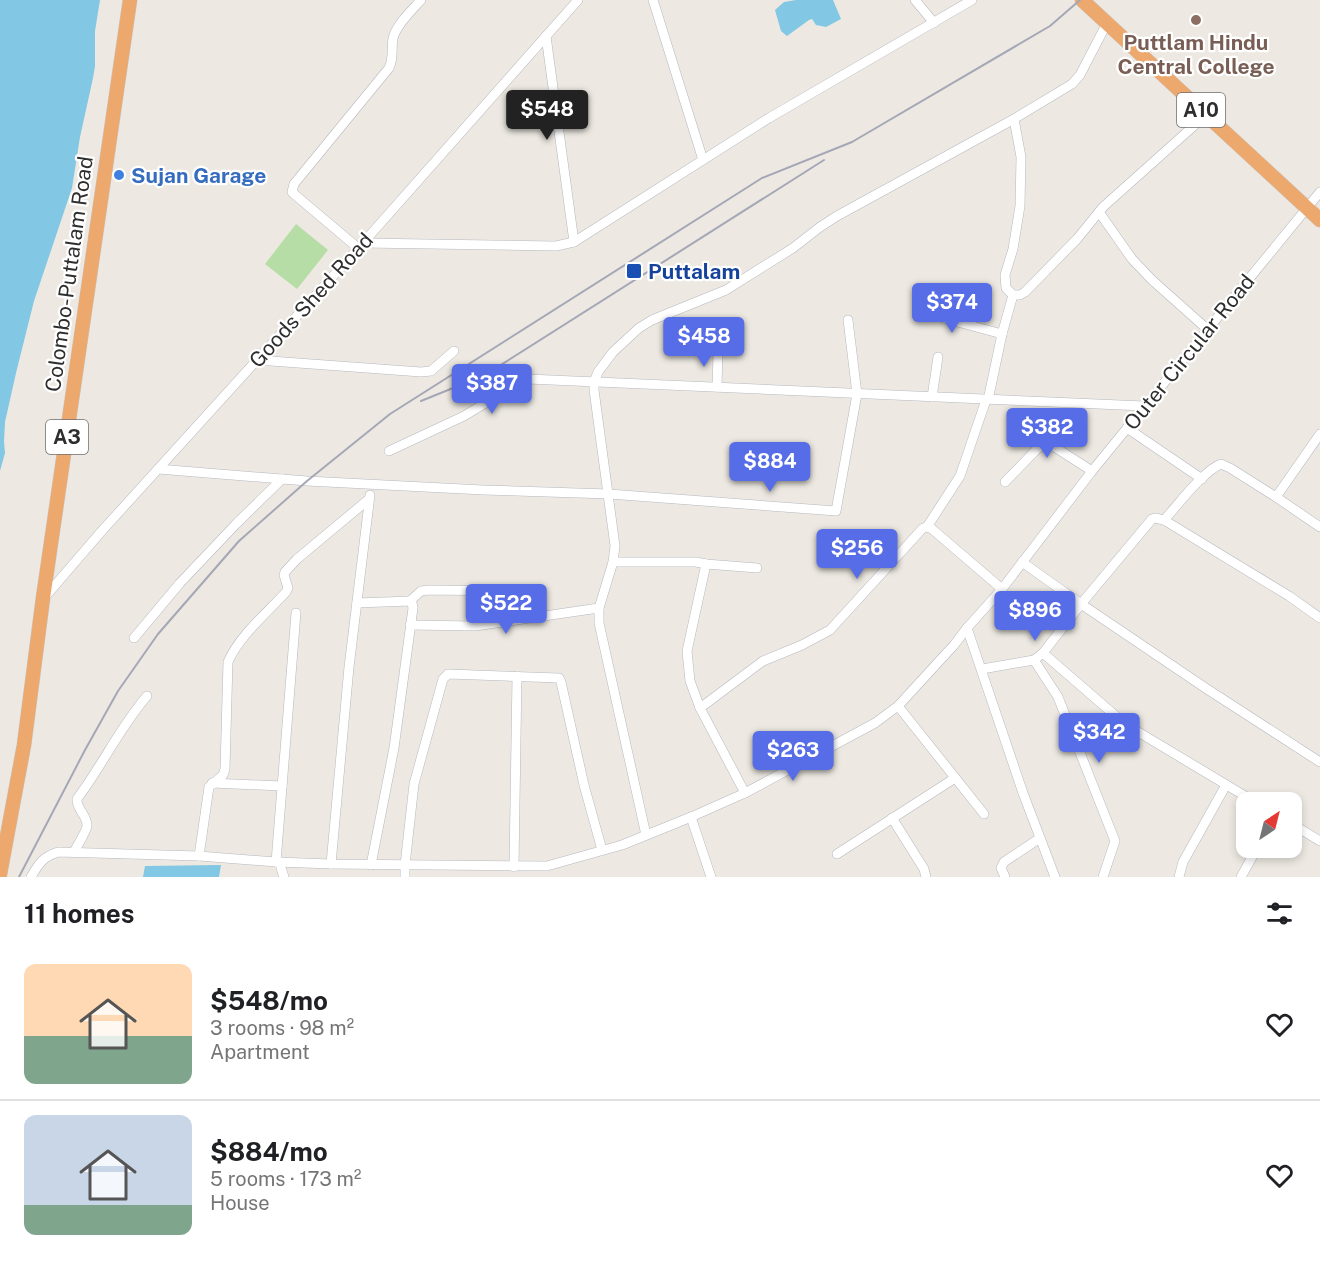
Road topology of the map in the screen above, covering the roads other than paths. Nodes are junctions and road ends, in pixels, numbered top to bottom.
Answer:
1 (130, 0) edge
2 (421, 0) edge
3 (578, 0) edge
4 (653, 0) edge
5 (915, 0) edge
6 (972, 0) edge
7 (1082, 0) edge
8 (934, 23) junction
9 (1107, 23) junction
10 (546, 36) junction
11 (1206, 115) junction
12 (1014, 119) junction
13 (703, 160) junction
14 (1320, 192) edge
15 (1307, 208) junction
16 (1099, 212) junction
17 (1320, 220) edge
18 (574, 242) junction
19 (360, 246) junction
20 (1013, 295) junction
21 (943, 307) dead end
22 (848, 320) dead end
23 (1207, 329) junction
24 (1002, 334) junction
25 (694, 346) dead end
26 (454, 351) dead end
27 (938, 357) dead end
28 (257, 360) junction
29 (594, 382) junction
30 (717, 387) junction
31 (857, 394) junction
32 (933, 397) junction
33 (987, 400) junction
34 (1144, 406) junction
35 (1127, 428) junction
36 (1320, 434) edge
37 (389, 451) dead end
38 (159, 469) junction
39 (1092, 471) junction
40 (282, 479) junction
41 (1202, 479) junction
42 (1005, 482) dead end
43 (371, 484) junction
44 (609, 494) junction
45 (1276, 497) junction
46 (369, 499) junction
47 (1164, 520) junction
48 (927, 527) junction
49 (1320, 528) edge
50 (613, 562) junction
51 (1022, 562) junction
52 (706, 564) junction
53 (757, 568) dead end
54 (1002, 589) junction
55 (512, 591) dead end
56 (43, 598) junction
57 (410, 602) junction
58 (357, 603) junction
59 (1081, 604) junction
60 (599, 608) junction
61 (296, 614) dead end
62 (1320, 618) edge
63 (410, 625) junction
64 (967, 628) junction
65 (134, 638) dead end
66 (1043, 653) junction
67 (1034, 660) junction
68 (982, 669) junction
69 (517, 676) junction
70 (147, 696) dead end
71 (897, 706) junction
72 (700, 708) junction
73 (1320, 762) edge
74 (955, 778) junction
75 (212, 783) junction
76 (1226, 785) junction
77 (282, 786) junction
78 (1238, 792) edge
79 (746, 793) junction
80 (984, 814) dead end
81 (691, 817) junction
82 (892, 818) junction
83 (1302, 830) edge
84 (646, 835) junction
85 (1040, 838) junction
86 (1320, 841) edge
87 (602, 850) junction
88 (74, 852) junction
89 (837, 854) dead end
90 (199, 856) junction
91 (1251, 858) edge
92 (331, 864) junction
93 (371, 865) junction
94 (405, 865) junction
95 (514, 867) junction
96 (280, 869) edge
97 (0, 874) edge
98 (32, 877) edge
99 (405, 877) edge
100 (711, 877) edge
101 (926, 877) edge
102 (1005, 877) edge
103 (1055, 877) edge
104 (1103, 877) edge
105 (1179, 877) edge
106 (1241, 877) edge

1 - 56 highway, Colombo-Puttalam Road / A3
2 - 19 street
3 - 10 street, Goods Shed Road
4 - 13 street
5 - 8 street
6 - 8 street
7 - 9 highway, A10
8 - 13 street
9 - 11 highway, A10
9 - 12 street
10 - 18 street
10 - 19 street, Goods Shed Road
11 - 15 highway, A10
11 - 16 street
12 - 20 street
12 - 29 street
13 - 18 street
14 - 15 street, Outer Circular Road
15 - 17 highway, A10
15 - 23 street, Outer Circular Road
16 - 20 street
16 - 23 street
18 - 19 street
19 - 28 street, Goods Shed Road
20 - 24 street
21 - 24 street
22 - 31 street
23 - 34 street, Outer Circular Road
24 - 33 street
25 - 30 street
26 - 28 street
27 - 32 street
28 - 38 street, Goods Shed Road
29 - 30 street
29 - 37 street
29 - 44 street
30 - 31 street
31 - 32 street
31 - 44 street
32 - 33 street
33 - 34 street
33 - 48 street
34 - 35 street, Outer Circular Road
35 - 39 street, Outer Circular Road
35 - 41 street
36 - 45 street
38 - 40 street
38 - 56 street, Goods Shed Road
39 - 42 street
39 - 51 street, Outer Circular Road
40 - 43 street
40 - 65 street
41 - 45 street
41 - 47 street
43 - 44 street
43 - 46 street
44 - 50 street
45 - 49 street
46 - 58 street
46 - 75 street
47 - 59 street
47 - 62 street
48 - 54 street
48 - 72 street
50 - 52 street
50 - 60 street
51 - 54 street, Outer Circular Road
51 - 59 street
52 - 53 street
52 - 72 street
54 - 64 street, Outer Circular Road
55 - 57 street
56 - 97 highway, Colombo-Puttalam Road / A3
57 - 58 street
57 - 63 street
58 - 92 street
59 - 66 street
59 - 73 street
60 - 63 street
60 - 84 street
61 - 77 street
63 - 93 street
64 - 68 street
64 - 71 street, Outer Circular Road
66 - 67 street
66 - 76 street
67 - 68 street
67 - 104 street
68 - 85 street
69 - 87 street
69 - 94 street
69 - 95 street
70 - 88 street
71 - 74 street
71 - 79 street, Outer Circular Road
72 - 79 street
74 - 80 street
74 - 82 street
75 - 77 street
75 - 90 street
76 - 78 street
76 - 105 street
77 - 96 street
79 - 81 street, Outer Circular Road
81 - 84 street, Outer Circular Road
81 - 100 street
82 - 89 street
82 - 101 street
83 - 86 street
84 - 87 street, Outer Circular Road
85 - 102 street
85 - 103 street
87 - 95 street, Outer Circular Road
88 - 90 street, Outer Circular Road
88 - 98 street, Outer Circular Road
90 - 96 street, Outer Circular Road
91 - 106 street
92 - 93 street, Outer Circular Road
92 - 96 street, Outer Circular Road
93 - 94 street, Outer Circular Road
94 - 95 street, Outer Circular Road
94 - 99 street

